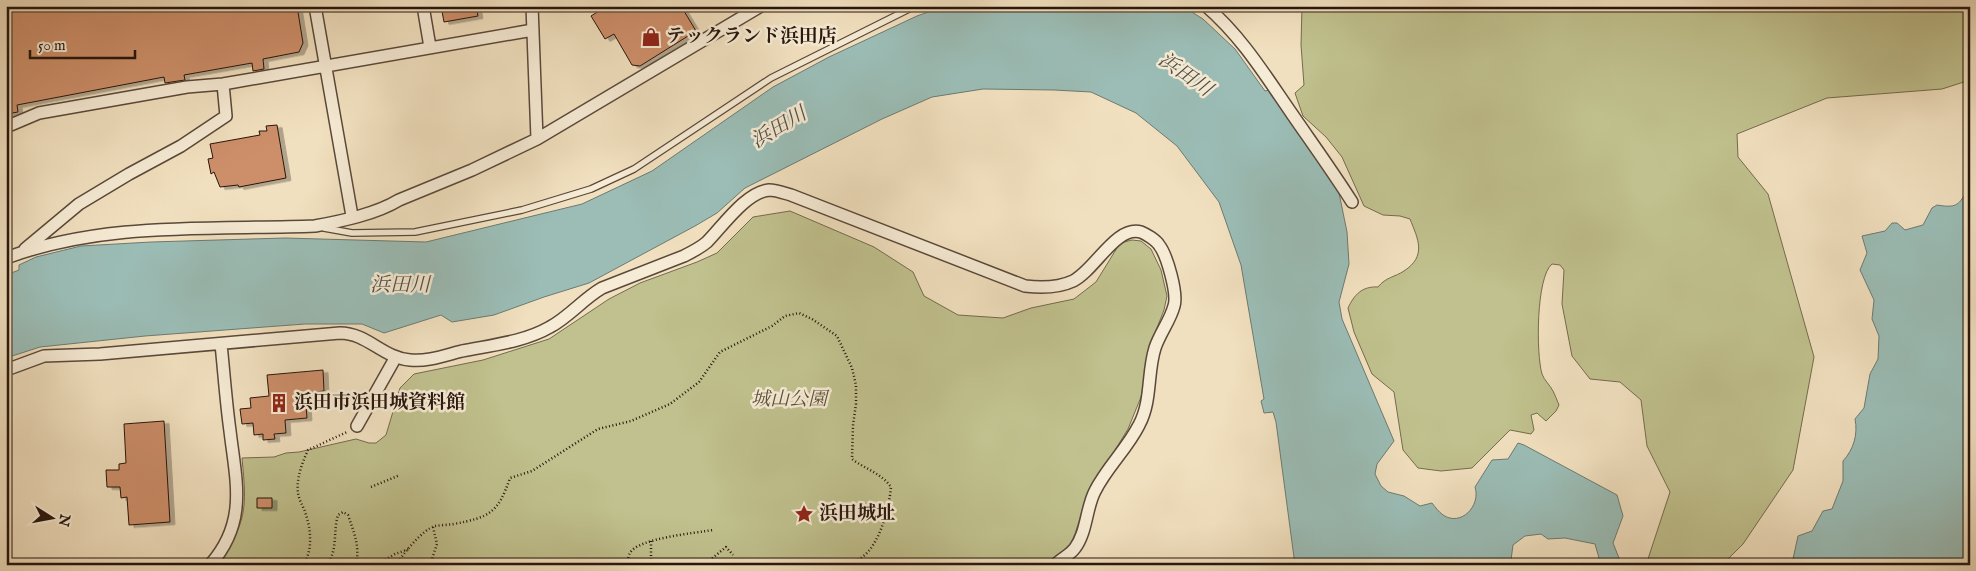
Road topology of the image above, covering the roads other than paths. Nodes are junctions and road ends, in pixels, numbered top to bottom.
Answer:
1 (315, 6) edge
2 (423, 6) edge
3 (532, 6) edge
4 (761, 6) edge
5 (914, 6) edge
6 (1206, 6) edge
7 (532, 30) junction
8 (430, 48) junction
9 (325, 66) junction
10 (223, 84) junction
11 (6, 127) edge
12 (537, 139) junction
13 (1352, 202) dead end
14 (352, 216) junction
15 (315, 226) junction
16 (23, 252) junction
17 (6, 258) edge
18 (221, 344) junction
19 (394, 358) junction
20 (6, 370) edge
21 (357, 426) road end
22 (211, 564) edge
23 (1055, 565) edge

1 - 9 street
2 - 8 street
3 - 7 street
4 - 12 street
5 - 15 lane
6 - 13 street
7 - 8 street
7 - 12 street
8 - 9 street
9 - 10 street
9 - 14 street
10 - 11 street
10 - 16 street
12 - 14 street
14 - 15 street
15 - 16 street
16 - 17 street
18 - 19 street
18 - 20 street
18 - 22 street
19 - 21 street
19 - 23 street

